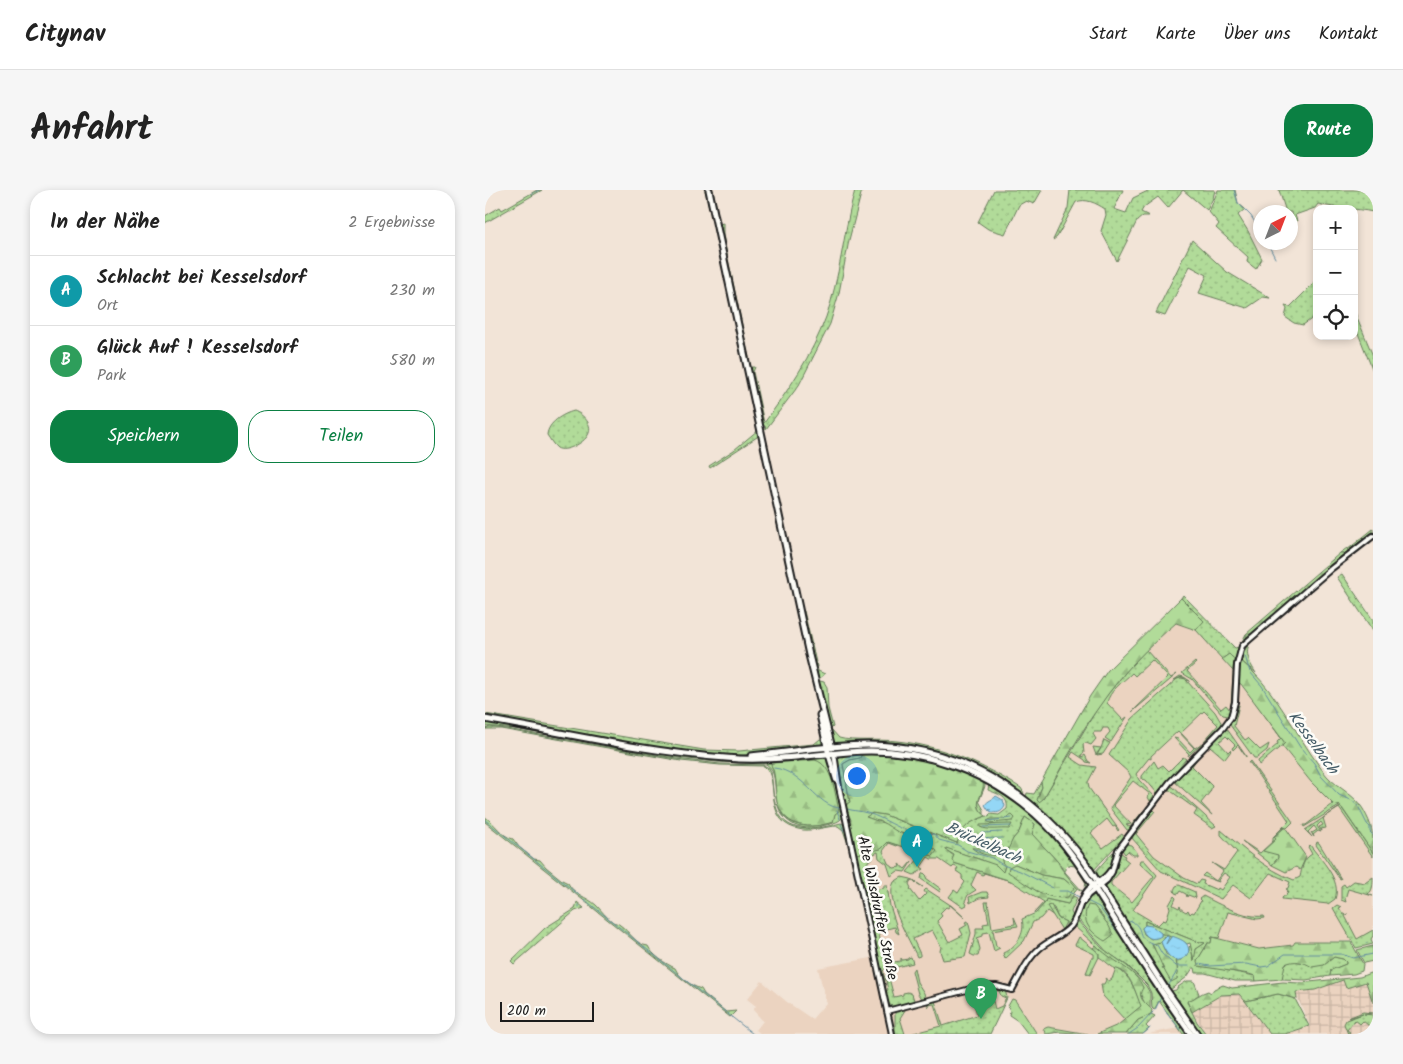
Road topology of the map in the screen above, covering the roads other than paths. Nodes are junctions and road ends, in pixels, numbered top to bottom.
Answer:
1 (709, 190) edge
2 (1373, 536) edge
3 (485, 719) edge
4 (830, 750) junction
5 (1097, 886) junction
6 (1169, 998) junction
7 (887, 1011) junction
8 (892, 1034) edge
9 (1191, 1034) edge
10 (1197, 1034) edge

1 - 4 main road
2 - 5 street
3 - 4 main road
4 - 5 main road
4 - 7 street, Alte Wilsdruffer Straße
5 - 6 main road
5 - 7 street
6 - 9 main road
6 - 10 main road
7 - 8 street, Alte Wilsdruffer Straße

